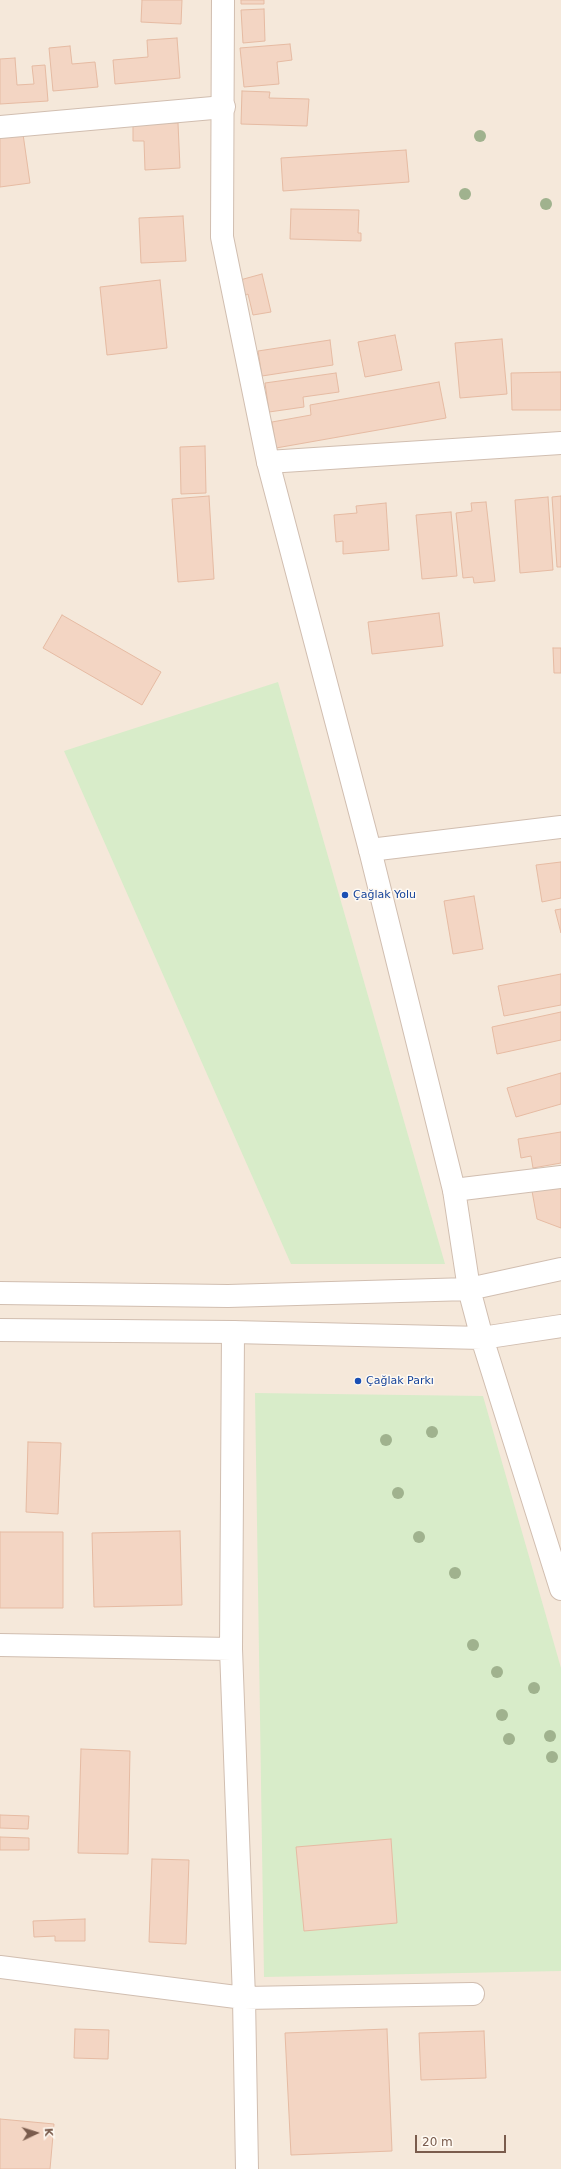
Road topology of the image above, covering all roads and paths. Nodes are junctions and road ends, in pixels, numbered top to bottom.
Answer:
1 (223, 0) edge
2 (224, 107) junction
3 (0, 127) edge
4 (561, 443) edge
5 (268, 462) junction
6 (561, 827) edge
7 (370, 850) junction
8 (561, 1177) edge
9 (454, 1190) junction
10 (561, 1269) edge
11 (469, 1290) junction
12 (0, 1293) edge
13 (561, 1326) edge
14 (0, 1330) edge
15 (233, 1332) junction
16 (482, 1338) junction
17 (561, 1589) edge
18 (0, 1645) edge
19 (231, 1649) junction
20 (0, 1967) edge
21 (473, 1994) dead end
22 (244, 1998) junction
23 (247, 2169) edge

1 - 2 street
2 - 3 street
2 - 5 street
4 - 5 street
5 - 7 street
6 - 7 street
7 - 9 street
8 - 9 street
9 - 11 street
10 - 11 street
11 - 12 street
11 - 16 street
13 - 16 street
14 - 15 street
15 - 16 street
15 - 19 street
16 - 17 street
18 - 19 street
19 - 22 street
20 - 22 street
21 - 22 street
22 - 23 street

